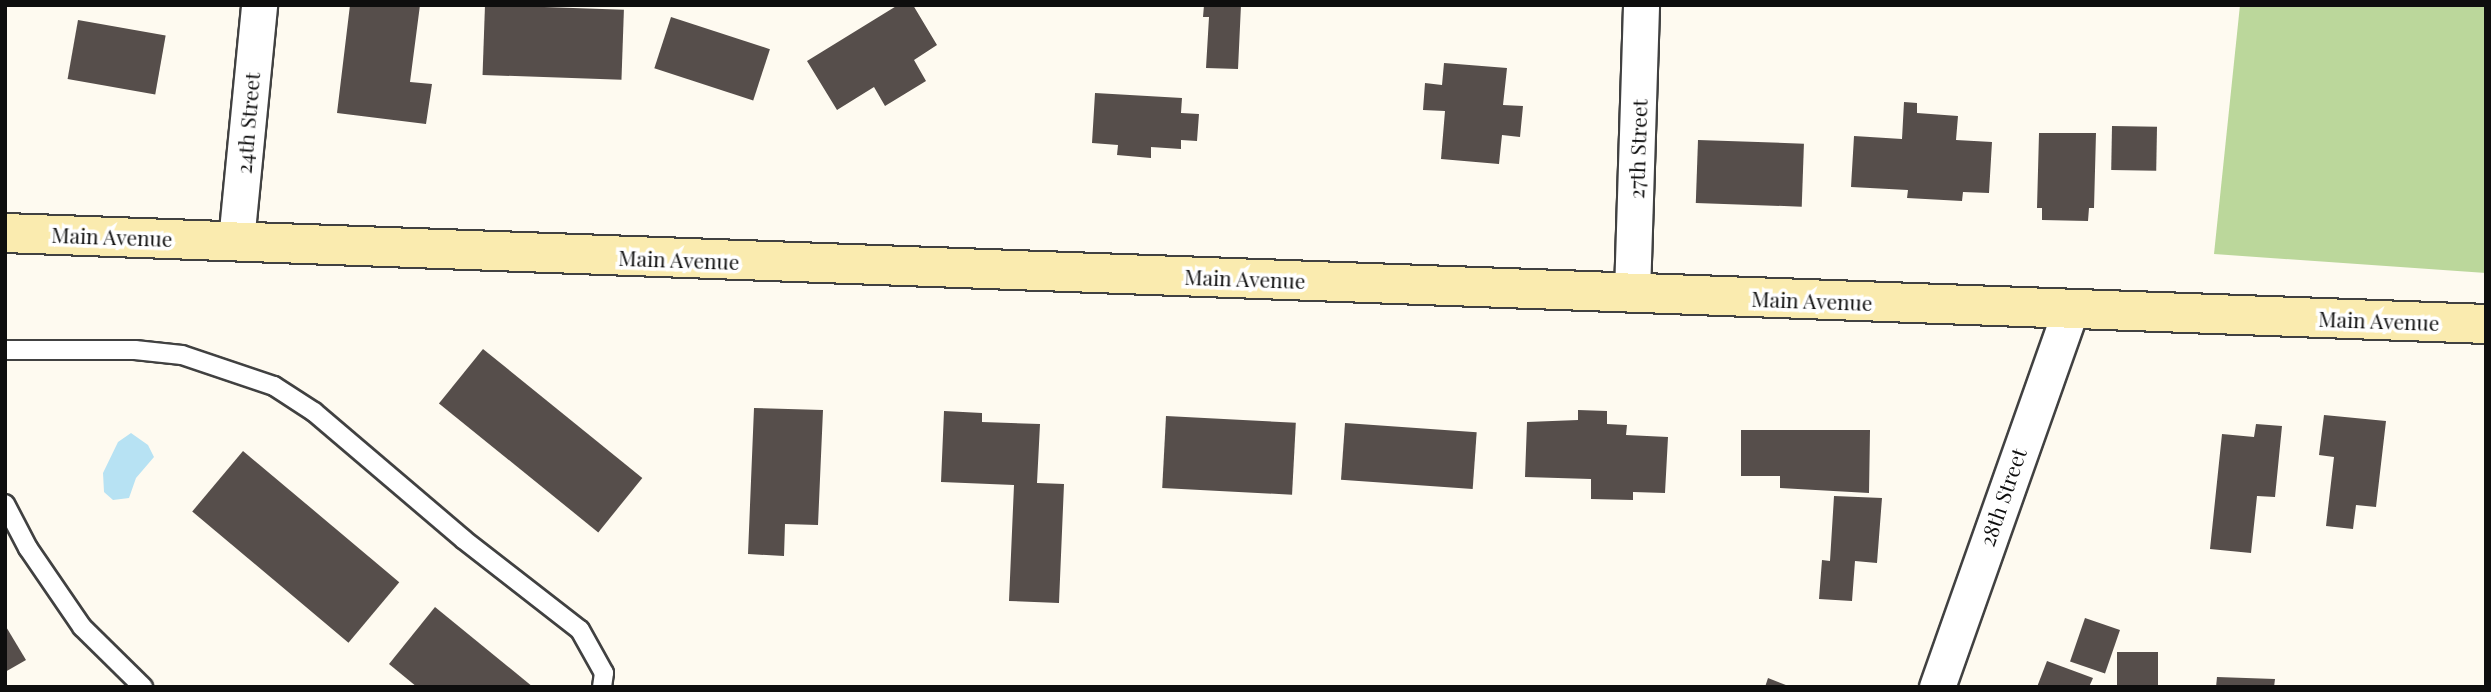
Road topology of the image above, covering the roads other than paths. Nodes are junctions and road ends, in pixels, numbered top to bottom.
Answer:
1 (259, 5) edge
2 (1641, 5) edge
3 (5, 233) edge
4 (236, 241) junction
5 (1632, 293) junction
6 (2071, 309) junction
7 (2486, 324) edge
8 (5, 349) edge
9 (5, 504) edge
10 (143, 687) edge
11 (602, 687) edge
12 (1937, 687) edge

1 - 4 street, 24th Street
2 - 5 street, 27th Street
3 - 4 main road, Main Avenue
4 - 5 main road, Main Avenue
5 - 6 main road, Main Avenue
6 - 7 main road, Main Avenue
6 - 12 street, 28th Street
8 - 11 lane
9 - 10 lane

